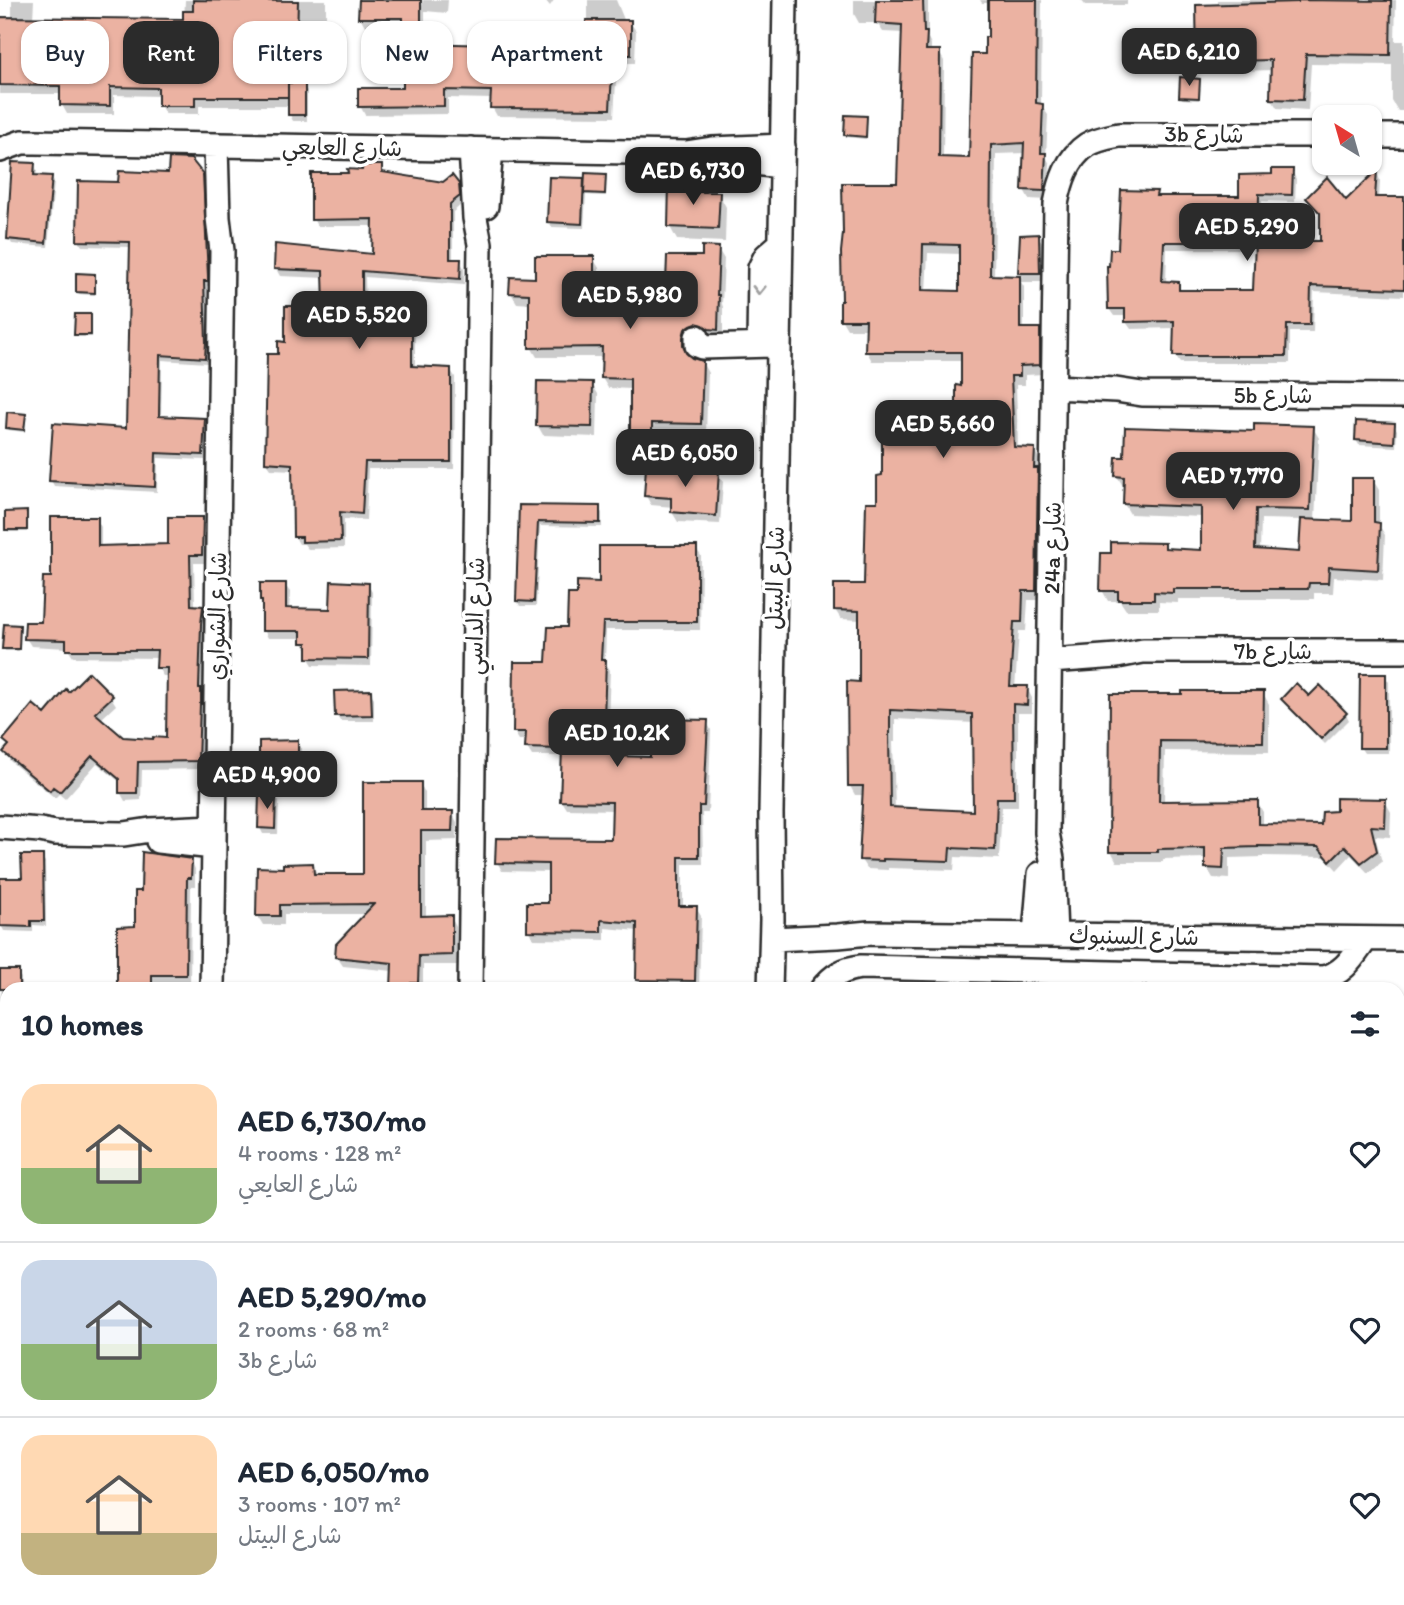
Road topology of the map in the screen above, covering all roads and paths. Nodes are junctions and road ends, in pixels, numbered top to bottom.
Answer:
1 (785, 0) edge
2 (1312, 135) edge
3 (1382, 136) edge
4 (1404, 136) edge
5 (225, 145) junction
6 (1086, 146) joint
7 (0, 149) edge
8 (481, 150) junction
9 (783, 156) junction
10 (697, 337) dead end
11 (769, 345) junction
12 (1054, 396) junction
13 (1404, 396) edge
14 (1404, 651) edge
15 (1050, 652) junction
16 (0, 827) edge
17 (55, 832) junction
18 (214, 837) junction
19 (0, 841) edge
20 (772, 930) junction
21 (867, 933) junction
22 (1045, 935) junction
23 (1366, 939) junction
24 (1404, 939) edge
25 (903, 968) junction
26 (212, 982) edge
27 (470, 982) edge
28 (770, 982) edge
29 (827, 982) edge

1 - 9 street, شارع البيتل
2 - 6 street, 3b شارع
3 - 4 street
5 - 7 street, شارع العايعي
5 - 8 street, شارع العايعي
5 - 18 street, شارع الشواري
6 - 12 street, 24a شارع
8 - 9 street, شارع العايعي
8 - 27 street, شارع الداسي
9 - 11 street, شارع البيتل
10 - 11 street
11 - 20 street, شارع البيتل
12 - 13 street, 5b شارع
12 - 15 street, 24a شارع
14 - 15 street, 7b شارع
15 - 22 street, 24a شارع
16 - 17 street
17 - 18 street
17 - 19 street
18 - 26 street, شارع الشواري
20 - 21 street, شارع السنبوك
20 - 28 street, شارع البيتل
21 - 22 street, شارع السنبوك
21 - 25 street
22 - 23 street, شارع السنبوك
23 - 24 street, شارع السنبوك
23 - 25 street
25 - 29 street

